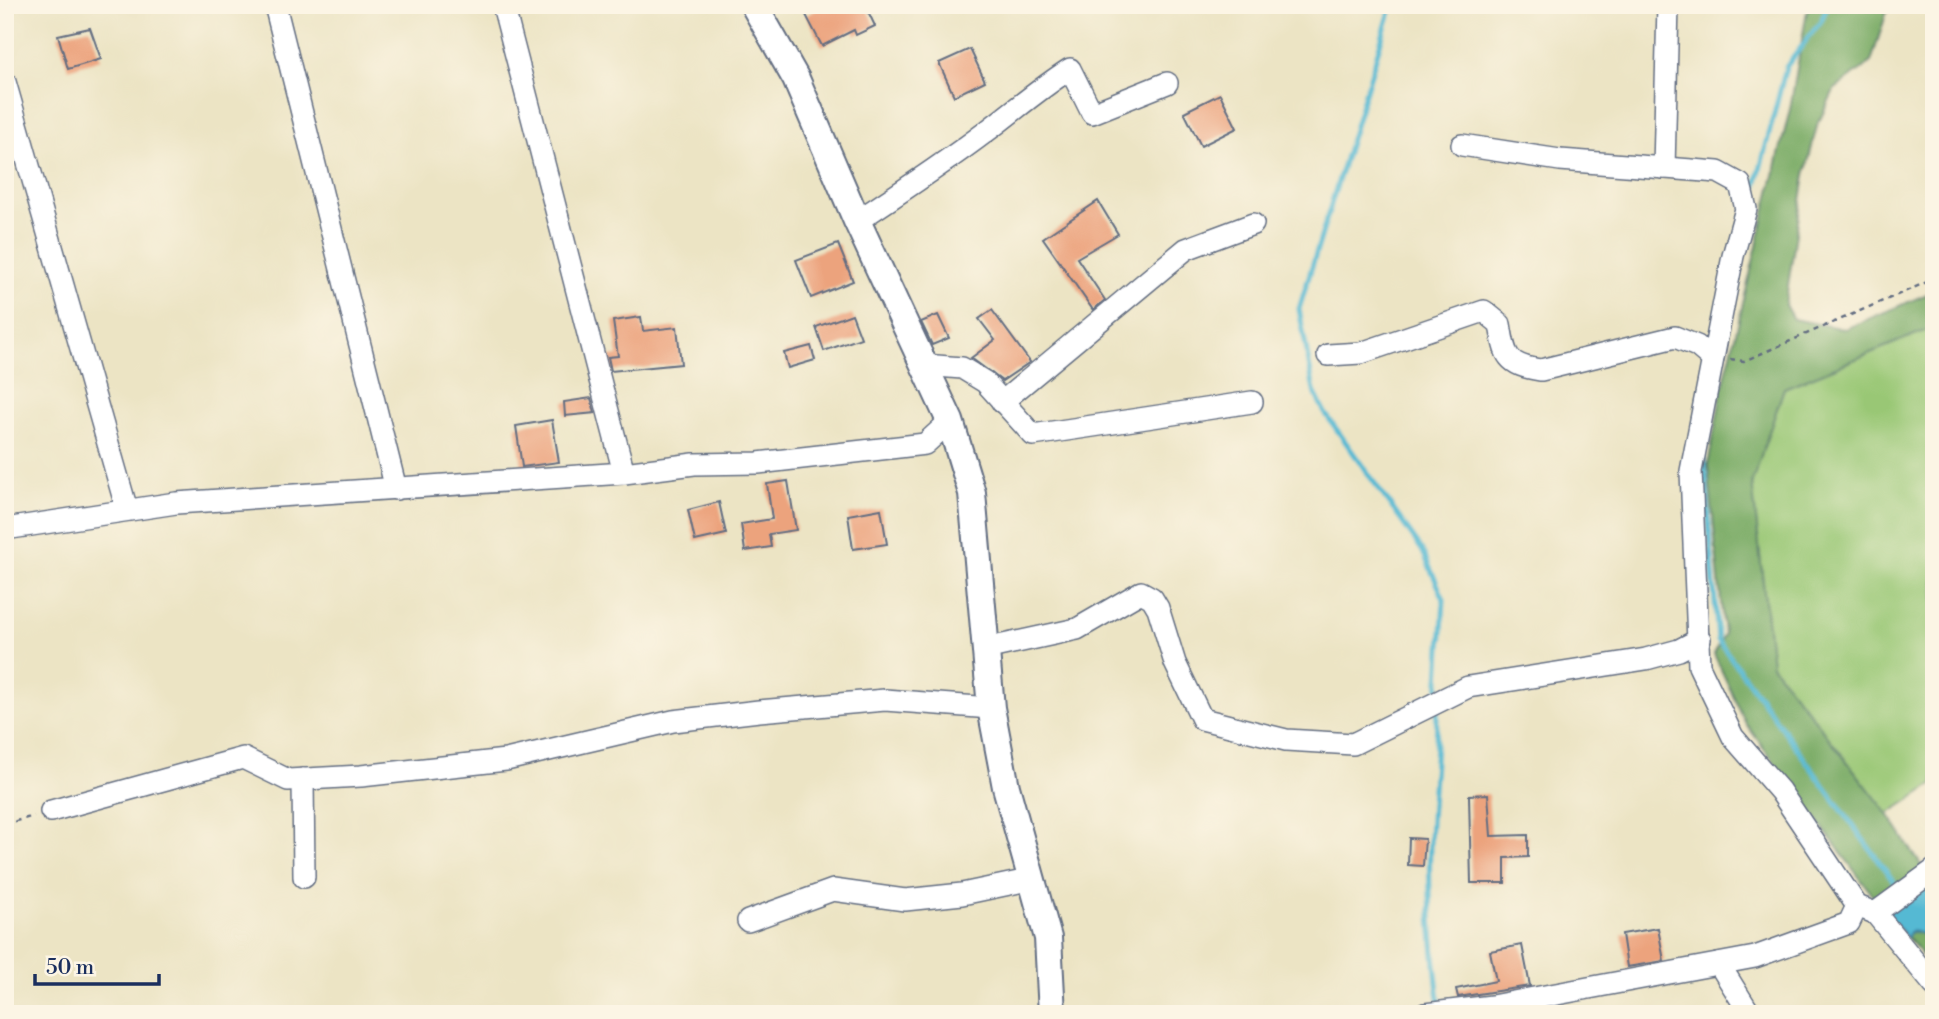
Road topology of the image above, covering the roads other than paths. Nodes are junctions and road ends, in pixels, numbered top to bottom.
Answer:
1 (275, 5) edge
2 (503, 5) edge
3 (754, 5) edge
4 (1668, 5) edge
5 (5, 82) edge
6 (1167, 83) dead end
7 (1462, 145) dead end
8 (1664, 168) junction
9 (857, 220) junction
10 (1252, 223) dead end
11 (1328, 355) dead end
12 (1711, 358) junction
13 (924, 365) junction
14 (1002, 402) junction
15 (1252, 402) dead end
16 (950, 421) junction
17 (624, 473) junction
18 (396, 489) junction
19 (127, 510) junction
20 (5, 529) edge
21 (1700, 639) junction
22 (985, 649) junction
23 (991, 708) junction
24 (303, 779) junction
25 (51, 811) road end
26 (1934, 870) edge
27 (304, 877) dead end
28 (1033, 879) junction
29 (1866, 910) junction
30 (748, 921) dead end
31 (1719, 964) junction
32 (1934, 985) edge
33 (1052, 1014) edge
34 (1426, 1014) edge
35 (1750, 1014) edge

1 - 18 street
2 - 17 street
3 - 9 main road
4 - 8 street
5 - 19 street
6 - 9 street
7 - 8 street
8 - 12 street
9 - 13 main road
10 - 14 street
11 - 12 street
12 - 21 street
13 - 14 street
13 - 16 main road
14 - 15 street
16 - 17 street
16 - 22 main road
17 - 18 street
18 - 19 street
19 - 20 street
21 - 22 street
21 - 29 street
22 - 23 main road
23 - 24 street
23 - 28 main road
24 - 25 street
24 - 27 street
26 - 29 street
28 - 30 street
28 - 33 main road
29 - 31 street
29 - 32 street
31 - 34 street
31 - 35 street

